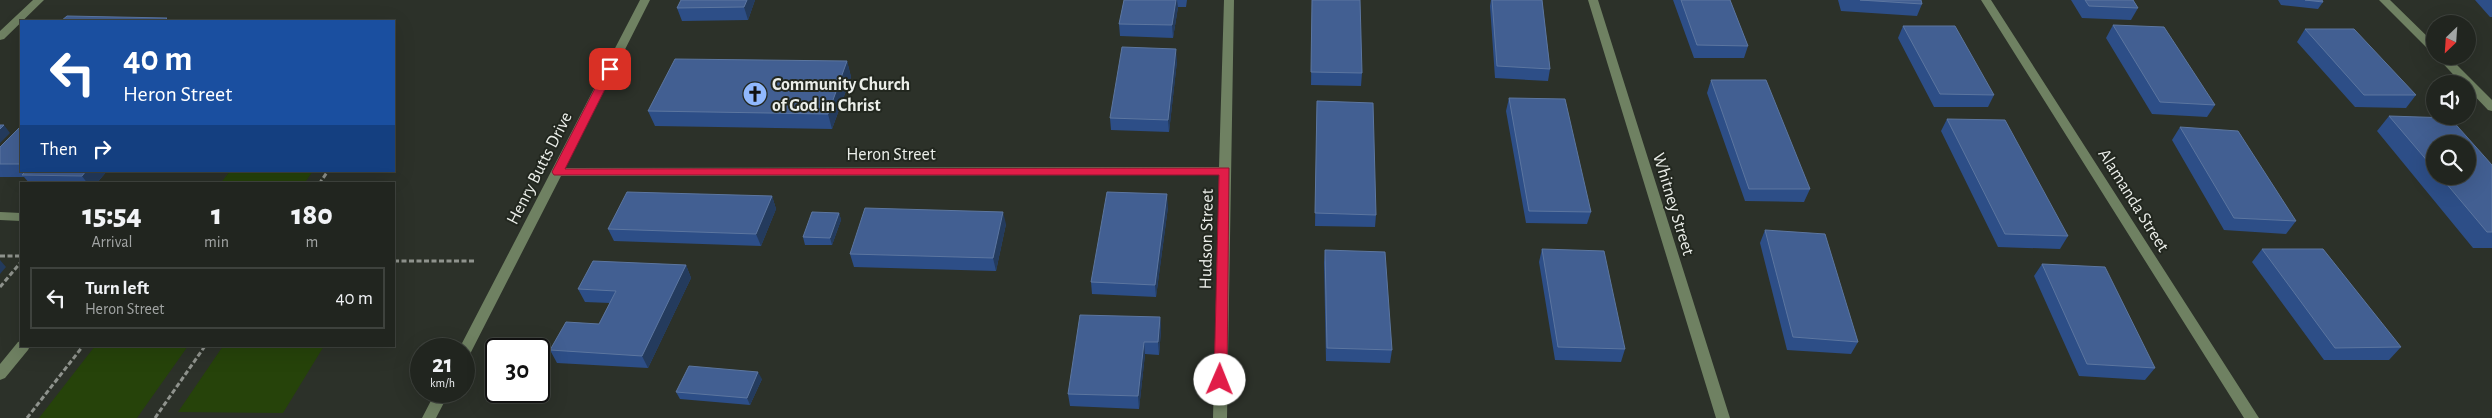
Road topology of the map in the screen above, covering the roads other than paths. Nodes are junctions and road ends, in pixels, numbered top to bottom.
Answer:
1 (39, 0) edge
2 (645, 0) edge
3 (1229, 0) edge
4 (1593, 0) edge
5 (1986, 0) edge
6 (2384, 0) edge
7 (0, 24) edge
8 (13, 24) junction
9 (0, 37) edge
10 (2426, 41) edge
11 (2450, 65) edge
12 (2492, 107) edge
13 (1225, 171) junction
14 (558, 172) junction
15 (0, 216) edge
16 (20, 216) edge
17 (471, 338) edge
18 (22, 347) edge
19 (0, 374) edge
20 (437, 403) edge
21 (429, 418) edge
22 (1220, 418) edge
23 (1722, 418) edge
24 (2252, 418) edge

1 - 8 street
2 - 14 street, Henry Butts Drive
3 - 13 street, Hudson Street
4 - 23 street, Whitney Street
5 - 24 street, Alamanda Street
6 - 10 street
7 - 8 street
8 - 9 street
11 - 12 street
13 - 14 street, Heron Street
13 - 22 street, Hudson Street
14 - 17 street, Henry Butts Drive
15 - 16 street
18 - 19 street
20 - 21 street

